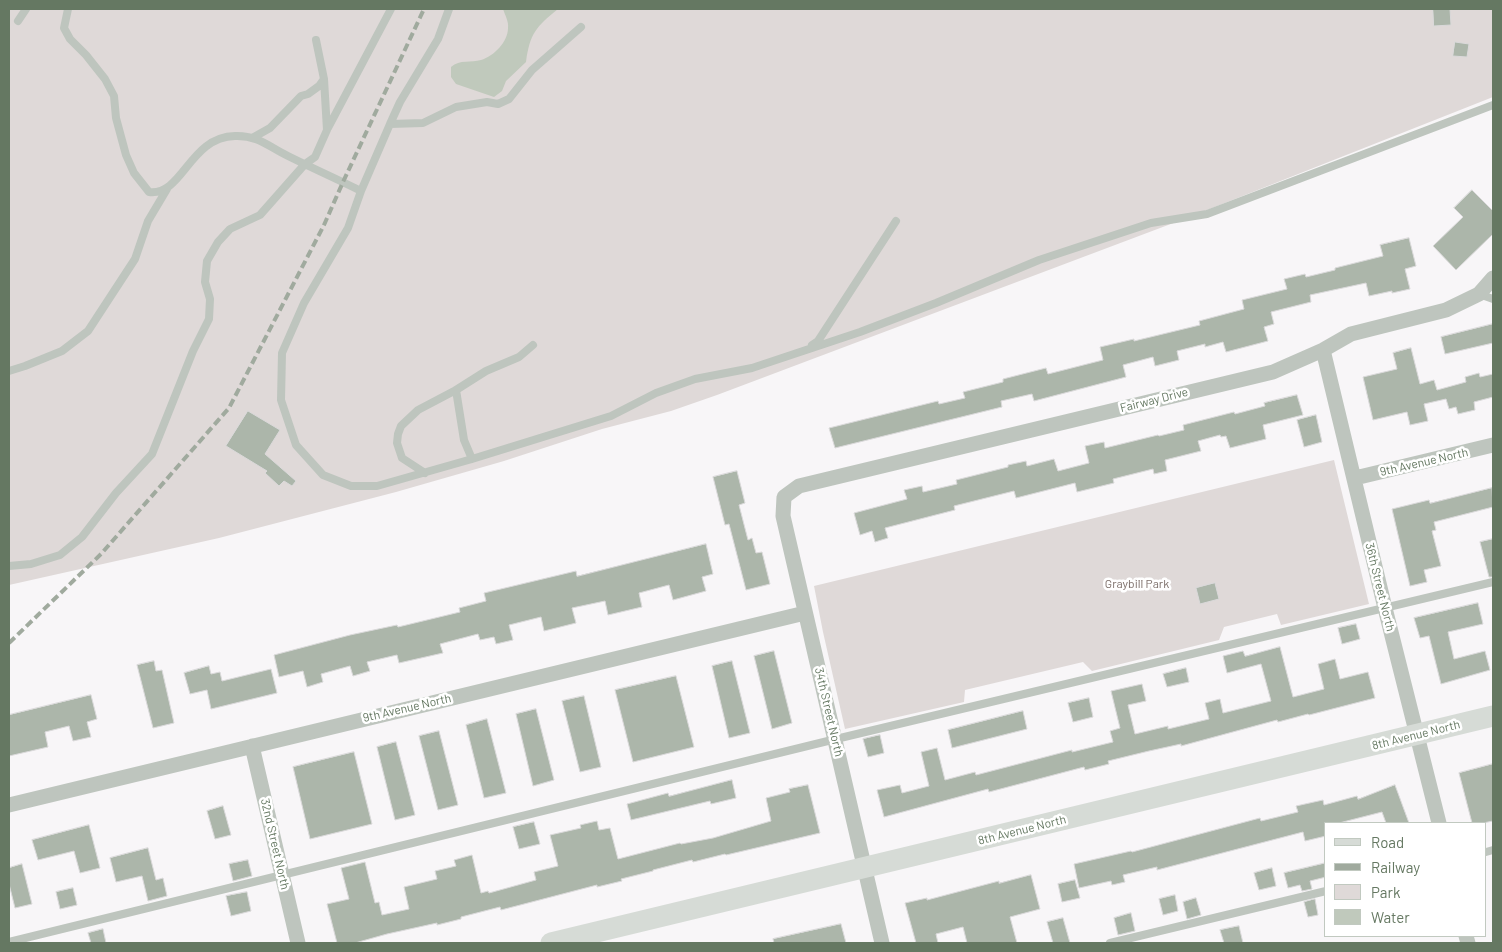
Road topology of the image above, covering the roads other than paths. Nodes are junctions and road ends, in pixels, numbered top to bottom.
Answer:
1 (26, 9) edge
2 (68, 9) edge
3 (391, 9) edge
4 (449, 9) edge
5 (18, 21) dead end
6 (580, 27) dead end
7 (316, 40) dead end
8 (324, 79) junction
9 (1493, 104) edge
10 (390, 124) junction
11 (327, 130) junction
12 (254, 137) junction
13 (305, 164) junction
14 (167, 189) junction
15 (361, 191) junction
16 (896, 221) dead end
17 (1493, 278) edge
18 (1486, 296) edge
19 (533, 345) dead end
20 (806, 349) junction
21 (1323, 350) junction
22 (9, 371) edge
23 (456, 390) junction
24 (1493, 445) edge
25 (472, 459) junction
26 (425, 473) junction
27 (1355, 478) junction
28 (799, 486) joint
29 (9, 566) edge
30 (1493, 582) edge
31 (1385, 608) junction
32 (805, 613) junction
33 (1493, 716) edge
34 (1418, 734) junction
35 (836, 739) junction
36 (252, 746) junction
37 (9, 805) edge
38 (1439, 822) edge
39 (864, 868) junction
40 (282, 874) junction
41 (1324, 891) edge
42 (9, 942) edge
43 (298, 943) edge
44 (551, 943) edge
45 (882, 943) edge
46 (1110, 943) edge

1 - 5 lane
2 - 14 lane
3 - 11 lane
4 - 10 lane
6 - 10 lane
7 - 8 lane
8 - 11 lane
8 - 12 lane
9 - 20 lane
10 - 15 lane
11 - 13 lane
12 - 13 lane
12 - 14 lane
13 - 15 lane
13 - 29 lane
14 - 22 lane
15 - 26 lane
16 - 20 lane
17 - 18 street, Fairway Drive
18 - 21 street, Fairway Drive
19 - 23 lane
20 - 25 lane
21 - 27 street, 36th Street North
21 - 28 street, Fairway Drive
23 - 25 lane
23 - 26 lane
24 - 27 street, 9th Avenue North
25 - 26 lane
27 - 31 street, 36th Street North
28 - 32 street, 34th Street North
30 - 31 lane
31 - 34 street, 36th Street North
31 - 35 lane
32 - 35 street, 34th Street North
32 - 36 street, 9th Avenue North
33 - 34 street, 8th Avenue North
34 - 38 street, 36th Street North
34 - 39 street, 8th Avenue North
35 - 39 street, 34th Street North
35 - 40 lane
36 - 37 street, 9th Avenue North
36 - 40 street, 32nd Street North
39 - 44 street, 8th Avenue North
39 - 45 street, 34th Street North
40 - 42 lane
40 - 43 street, 32nd Street North
41 - 46 lane

